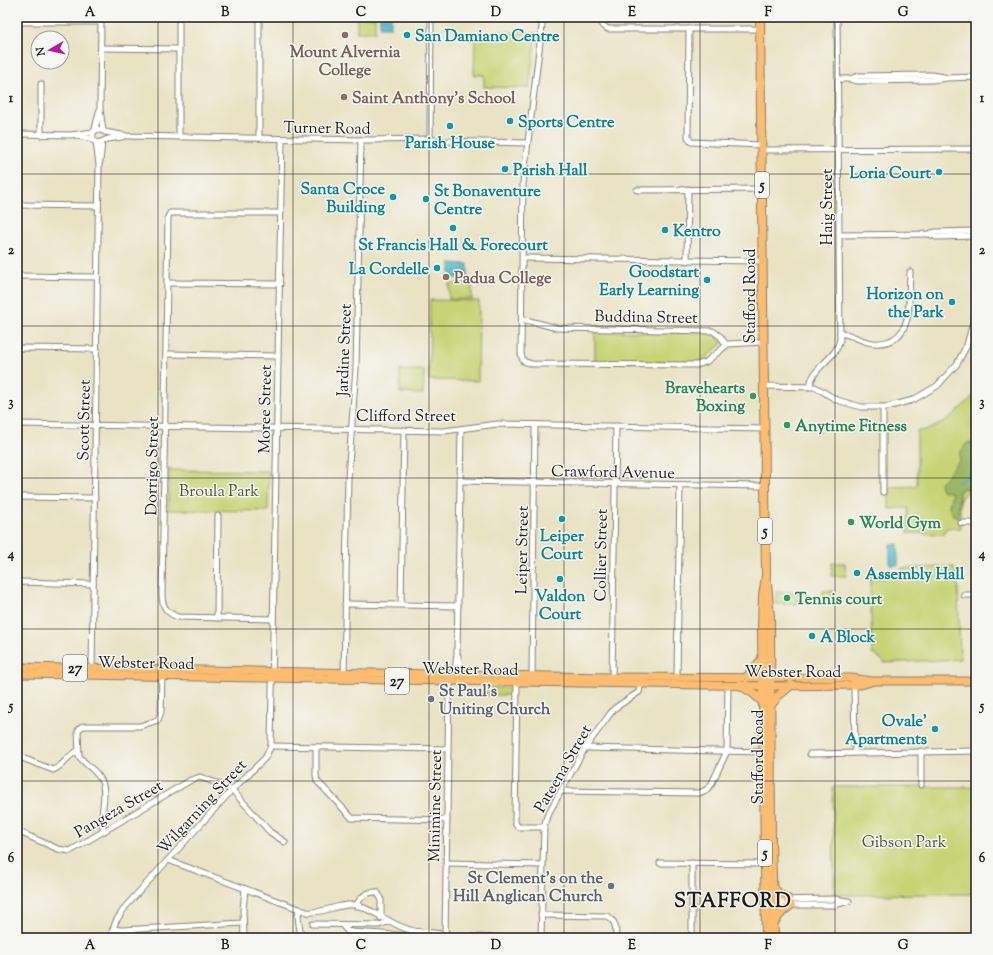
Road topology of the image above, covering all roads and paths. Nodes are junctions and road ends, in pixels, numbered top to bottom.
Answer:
1 (259, 17) edge
2 (431, 17) edge
3 (543, 17) edge
4 (602, 17) edge
5 (760, 17) edge
6 (837, 17) edge
7 (101, 19) edge
8 (17, 22) edge
9 (180, 23) dead end
10 (760, 28) junction
11 (689, 30) junction
12 (101, 48) junction
13 (179, 49) junction
14 (976, 77) edge
15 (838, 79) junction
16 (41, 84) dead end
17 (100, 109) junction
18 (94, 131) junction
19 (104, 131) junction
20 (17, 134) edge
21 (41, 135) junction
22 (71, 135) junction
23 (127, 136) junction
24 (179, 137) junction
25 (259, 138) junction
26 (282, 139) junction
27 (430, 139) junction
28 (361, 140) junction
29 (94, 141) junction
30 (103, 141) junction
31 (527, 142) junction
32 (761, 148) junction
33 (976, 149) edge
34 (839, 150) junction
35 (99, 165) junction
36 (688, 189) junction
37 (762, 189) junction
38 (637, 190) dead end
39 (17, 205) edge
40 (98, 206) junction
41 (281, 213) junction
42 (976, 231) edge
43 (928, 234) junction
44 (839, 235) junction
45 (976, 236) edge
46 (523, 258) junction
47 (687, 261) junction
48 (762, 261) junction
49 (910, 272) dead end
50 (17, 276) edge
51 (97, 277) junction
52 (167, 283) junction
53 (280, 284) junction
54 (976, 311) edge
55 (522, 319) junction
56 (840, 333) junction
57 (763, 342) junction
58 (726, 345) junction
59 (17, 348) edge
60 (97, 349) junction
61 (166, 354) junction
62 (278, 356) junction
63 (764, 386) junction
64 (810, 386) junction
65 (883, 407) junction
66 (17, 424) edge
67 (96, 425) junction
68 (535, 425) junction
69 (164, 426) junction
70 (616, 426) junction
71 (276, 428) junction
72 (352, 429) junction
73 (461, 429) junction
74 (764, 429) junction
75 (404, 430) junction
76 (460, 481) junction
77 (534, 482) junction
78 (615, 484) junction
79 (680, 484) junction
80 (765, 486) junction
81 (883, 492) dead end
82 (17, 497) edge
83 (95, 498) junction
84 (218, 516) dead end
85 (961, 523) dead end
86 (976, 523) edge
87 (766, 576) junction
88 (17, 582) edge
89 (93, 584) junction
90 (964, 595) dead end
91 (976, 595) edge
92 (345, 604) junction
93 (401, 605) junction
94 (458, 606) junction
95 (217, 618) junction
96 (273, 618) junction
97 (457, 653) junction
98 (762, 658) junction
99 (17, 667) edge
100 (92, 672) junction
101 (17, 674) edge
102 (162, 674) junction
103 (273, 675) junction
104 (463, 675) junction
105 (344, 676) junction
106 (532, 676) junction
107 (676, 677) junction
108 (452, 678) junction
109 (746, 678) junction
110 (612, 680) junction
111 (641, 680) junction
112 (853, 681) junction
113 (976, 681) edge
114 (517, 682) junction
115 (767, 682) junction
116 (728, 685) junction
117 (740, 685) junction
118 (792, 685) junction
119 (767, 704) junction
120 (271, 746) junction
121 (316, 747) junction
122 (585, 748) junction
123 (448, 749) junction
124 (78, 751) junction
125 (727, 751) junction
126 (921, 751) junction
127 (976, 751) edge
128 (764, 752) junction
129 (855, 752) junction
130 (810, 754) dead end
131 (17, 756) edge
132 (921, 785) dead end
133 (231, 791) junction
134 (561, 791) junction
135 (447, 820) junction
136 (544, 827) junction
137 (17, 831) edge
138 (104, 831) junction
139 (285, 842) dead end
140 (168, 860) junction
141 (660, 863) dead end
142 (692, 863) junction
143 (446, 864) junction
144 (765, 864) junction
145 (543, 865) junction
146 (772, 886) junction
147 (245, 889) junction
148 (769, 902) junction
149 (790, 902) junction
150 (357, 906) junction
151 (299, 909) junction
152 (541, 915) junction
153 (381, 918) junction
154 (388, 922) junction
155 (243, 923) junction
156 (773, 923) junction
157 (314, 924) dead end
158 (342, 925) junction
159 (113, 929) junction
160 (17, 932) edge
161 (418, 932) junction
162 (445, 936) edge
163 (541, 937) edge
164 (23, 938) edge
165 (110, 938) edge
166 (244, 938) edge
167 (301, 938) edge
168 (616, 938) edge
169 (692, 938) edge
170 (766, 938) edge
171 (774, 938) edge

1 - 25 street
2 - 27 street
3 - 31 street
4 - 11 street
5 - 10 highway, Stafford Road / 5
6 - 15 street, Haig Street
7 - 8 street
7 - 12 street
9 - 13 street
10 - 11 street
10 - 32 highway, Stafford Road / 5
11 - 32 street
12 - 13 street
12 - 17 street
13 - 24 street
14 - 15 street
15 - 34 street, Haig Street
16 - 21 street
17 - 18 street
17 - 19 street
18 - 19 street, Turner Road
18 - 22 street, Turner Road
18 - 29 street
19 - 23 street, Turner Road
19 - 30 street
20 - 21 street, Turner Road
21 - 22 street, Turner Road
22 - 29 street, Turner Road
23 - 24 street, Turner Road
23 - 30 street, Turner Road
24 - 25 street, Turner Road
25 - 26 street, Turner Road
26 - 28 street, Turner Road
26 - 41 street, Moree Street
27 - 28 street, Turner Road
27 - 31 street, Turner Road
28 - 72 street, Jardine Street
29 - 30 street, Turner Road
29 - 35 street, Scott Street
30 - 35 street, Scott Street
31 - 46 street
32 - 34 street
32 - 37 highway, Stafford Road / 5
33 - 34 street
34 - 44 street, Haig Street
35 - 40 street, Scott Street
36 - 37 street
36 - 38 street
36 - 47 street
37 - 48 highway, Stafford Road / 5
39 - 40 street
40 - 51 street, Scott Street
41 - 52 street, Dorrigo Street
41 - 53 street, Moree Street
42 - 43 street
43 - 44 street
43 - 45 street
44 - 56 street, Haig Street
46 - 47 street
46 - 55 street
47 - 48 street
48 - 57 highway, Stafford Road / 5
49 - 56 street
50 - 51 street
51 - 60 street, Scott Street
52 - 53 street
52 - 61 street, Dorrigo Street
53 - 62 street, Moree Street
54 - 65 street
55 - 58 street, Buddina Street
55 - 58 street
56 - 64 street, Haig Street
57 - 58 street
57 - 63 highway, Stafford Road / 5
59 - 60 street
60 - 67 street, Scott Street
61 - 62 street
61 - 69 street, Dorrigo Street
62 - 71 street, Moree Street
63 - 64 street
63 - 74 highway, Stafford Road / 5
64 - 65 street
65 - 81 street
66 - 67 street, Clifford Street
67 - 69 street, Clifford Street
67 - 83 street, Scott Street
68 - 70 street, Clifford Street
68 - 73 street, Clifford Street
68 - 77 street, Leiper Street
69 - 71 street, Clifford Street
69 - 95 street, Dorrigo Street
70 - 74 street, Clifford Street
70 - 78 street, Collier Street
71 - 72 street, Clifford Street
71 - 96 street, Moree Street
72 - 75 street, Clifford Street
72 - 92 street, Jardine Street
73 - 75 street, Clifford Street
73 - 76 street
74 - 80 highway, Stafford Road / 5
75 - 93 street
76 - 77 street, Crawford Avenue
76 - 94 street
77 - 78 street, Crawford Avenue
77 - 106 street, Leiper Street
78 - 79 street, Crawford Avenue
78 - 110 street, Collier Street
79 - 80 street, Crawford Avenue
79 - 107 street
80 - 87 highway, Stafford Road / 5
82 - 83 street
83 - 89 street, Scott Street
84 - 95 street
85 - 86 street
87 - 98 highway, Stafford Road / 5
87 - 115 highway, Stafford Road / 5
88 - 89 street
89 - 100 street, Scott Street
90 - 91 street
92 - 93 street
92 - 105 street, Jardine Street
93 - 94 street
94 - 97 street
95 - 96 street, Dorrigo Street
96 - 103 street, Moree Street
97 - 104 street
97 - 108 street, Minimine Street
98 - 109 highway
98 - 115 highway, Stafford Road / 5
99 - 100 main road, Webster Road / 27
100 - 101 main road, Webster Road / 27
100 - 102 main road, Webster Road / 27
102 - 103 main road, Webster Road / 27
102 - 124 street
103 - 105 main road, Webster Road / 27
103 - 120 street
104 - 106 main road, Webster Road / 27
104 - 108 main road, Webster Road / 27
105 - 108 main road, Webster Road / 27
106 - 110 main road, Webster Road / 27
107 - 109 main road, Webster Road / 27
107 - 111 main road, Webster Road / 27
108 - 114 main road, Webster Road / 27
108 - 123 street, Minimine Street
109 - 115 main road, Webster Road / 27
110 - 111 main road, Webster Road / 27
110 - 114 main road, Webster Road / 27
111 - 116 main road, Webster Road / 27
111 - 122 street, Pateena Street
112 - 113 main road, Webster Road
112 - 115 main road, Webster Road
112 - 118 main road, Webster Road
112 - 129 street
114 - 136 street
115 - 117 main road, Webster Road / 27
115 - 118 main road, Webster Road
115 - 119 highway, Stafford Road / 5
116 - 117 main road, Webster Road / 27
116 - 125 street
117 - 119 highway
118 - 119 highway
119 - 128 highway, Stafford Road / 5
119 - 146 highway, Stafford Road / 5
120 - 121 street
120 - 133 street, Wilgarning Street
121 - 123 street
121 - 135 street
122 - 125 street
122 - 134 street, Pateena Street
123 - 135 street, Minimine Street
124 - 131 street
124 - 138 street
125 - 128 street
125 - 134 street
126 - 127 street
126 - 129 street
126 - 132 street
128 - 144 highway, Stafford Road / 5
129 - 130 street
133 - 138 street, Pangeza Street
133 - 139 street, Pangeza Street
133 - 140 street, Wilgarning Street
134 - 136 street, Pateena Street
135 - 143 street, Minimine Street
136 - 145 street, Pateena Street
137 - 138 street, Pangeza Street
140 - 147 street
140 - 159 street, Wilgarning Street
141 - 142 street
142 - 144 street
142 - 169 street
143 - 145 street
143 - 162 street, Minimine Street
144 - 148 highway, Stafford Road / 5
145 - 152 street, Pateena Street
146 - 148 highway, Stafford Road / 5
146 - 149 highway
147 - 151 street
147 - 155 street
148 - 149 street
148 - 156 highway, Stafford Road / 5
148 - 170 highway, Stafford Road / 5
149 - 149 street
149 - 156 highway
150 - 151 street
150 - 153 street
150 - 153 street
151 - 167 street
152 - 163 street, Pateena Street
152 - 168 street
153 - 154 street
154 - 158 street
154 - 161 street
155 - 159 street
155 - 166 street
156 - 171 highway, Stafford Road / 5
157 - 158 street
158 - 161 street
159 - 165 street, Wilgarning Street
160 - 164 street
161 - 162 street
162 - 163 street

